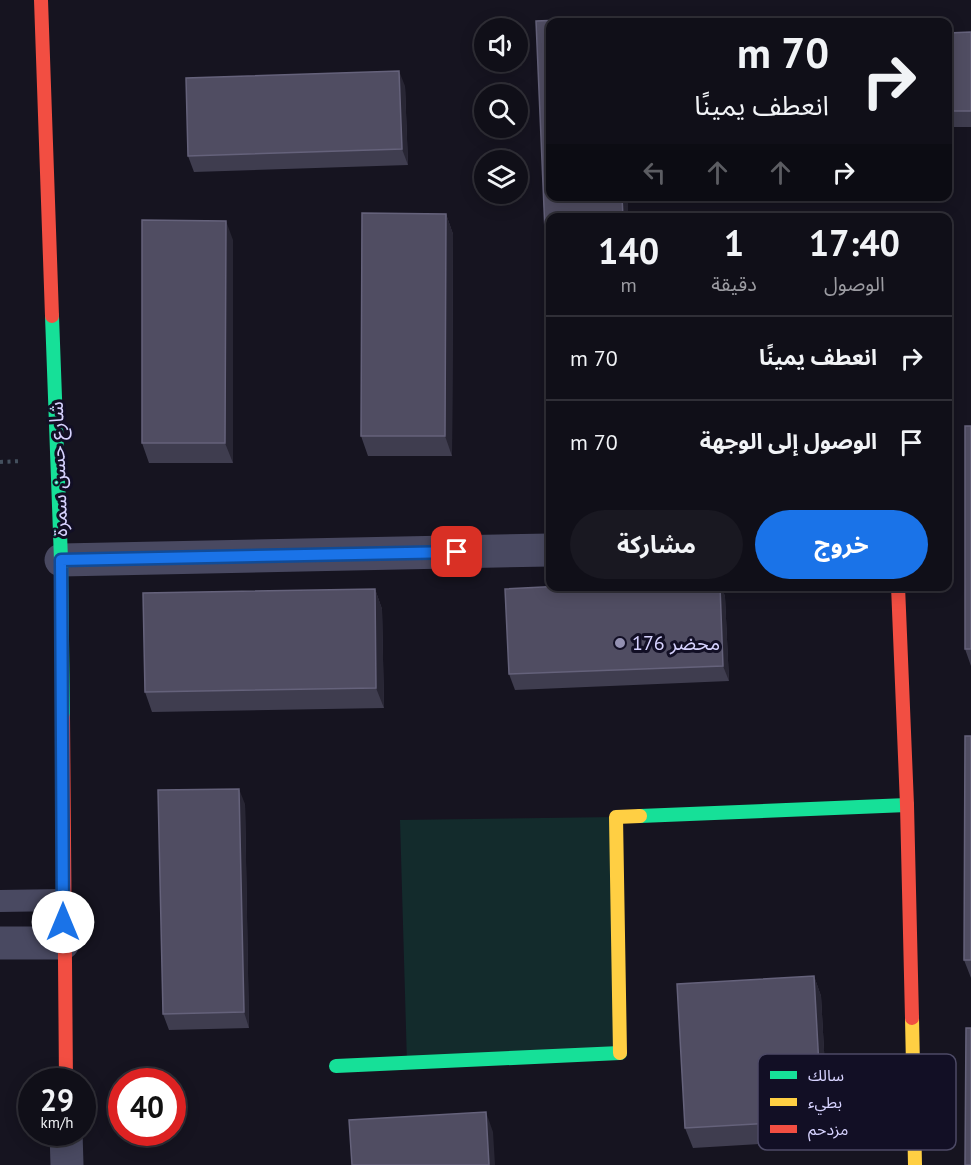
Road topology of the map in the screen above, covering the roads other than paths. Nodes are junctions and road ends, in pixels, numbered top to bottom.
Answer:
1 (41, 0) edge
2 (546, 550) edge
3 (61, 560) junction
4 (898, 591) edge
5 (907, 805) junction
6 (63, 900) junction
7 (0, 901) edge
8 (0, 943) edge
9 (63, 943) junction
10 (913, 1054) edge
11 (336, 1066) dead end
12 (66, 1068) edge
13 (66, 1146) edge
14 (915, 1150) edge
15 (67, 1165) edge
16 (915, 1165) edge

1 - 3 street, شارع حسن سمرة
2 - 3 street
3 - 6 street, شارع حسن سمرة
4 - 5 street
5 - 10 street
5 - 11 street
6 - 7 lane
6 - 9 street, شارع حسن سمرة
8 - 9 street
9 - 12 street, شارع حسن سمرة
13 - 15 street
14 - 16 street

